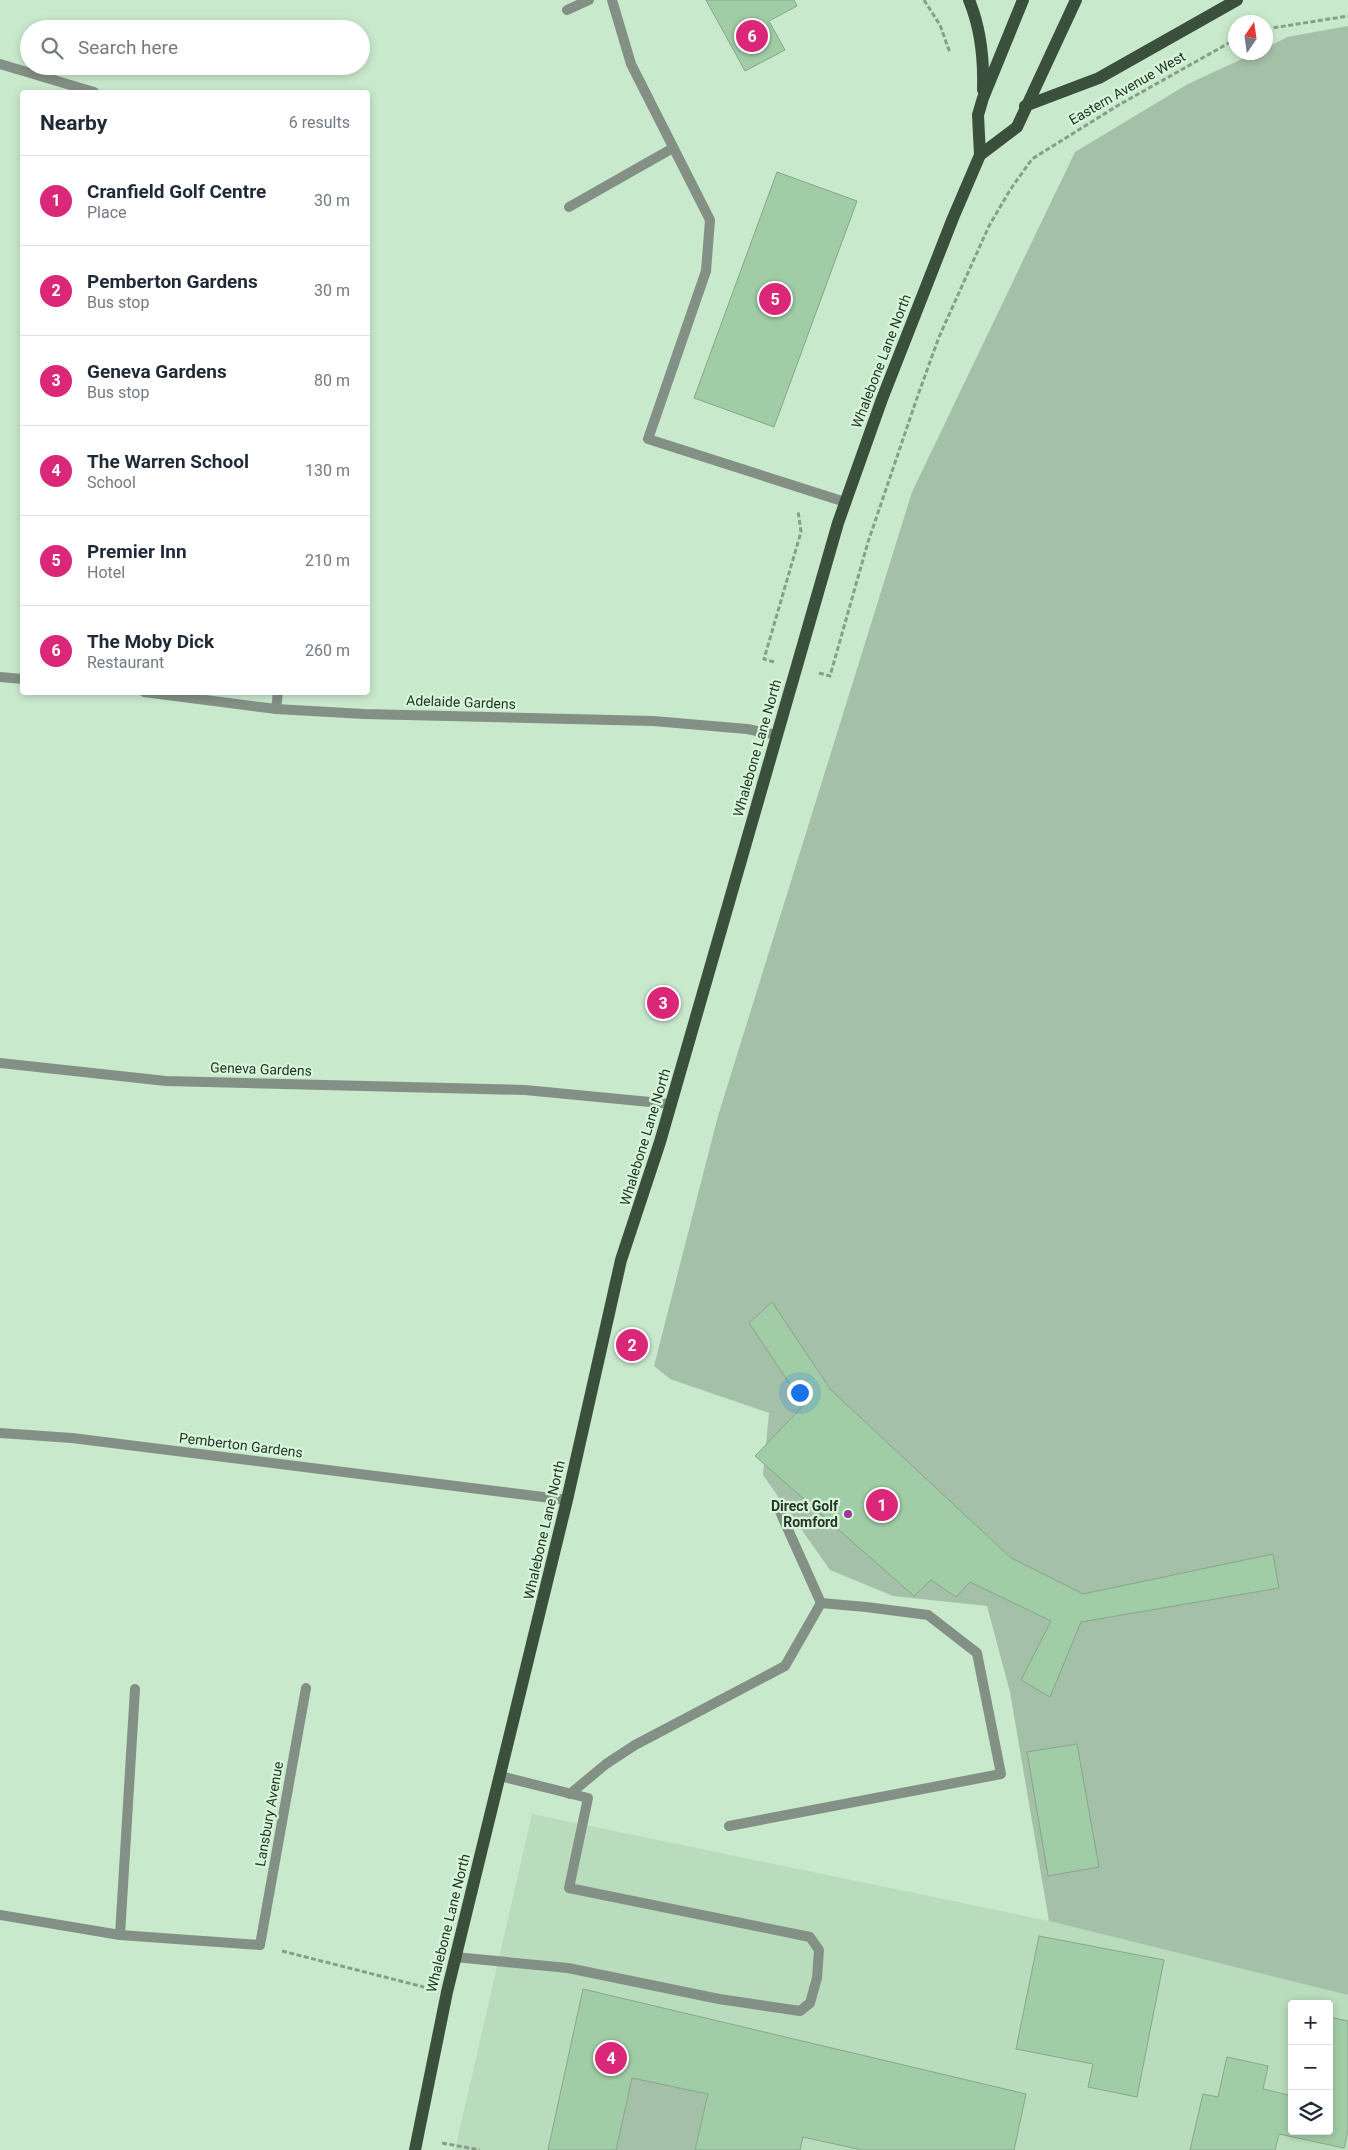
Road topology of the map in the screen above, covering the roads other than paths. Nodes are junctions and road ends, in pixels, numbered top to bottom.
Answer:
1 (589, 0) edge
2 (612, 0) edge
3 (969, 0) edge
4 (1023, 0) edge
5 (1076, 0) edge
6 (1237, 0) edge
7 (567, 10) dead end
8 (0, 64) edge
9 (20, 70) edge
10 (37, 75) edge
11 (87, 90) edge
12 (983, 98) junction
13 (1025, 106) junction
14 (673, 148) junction
15 (980, 155) junction
16 (569, 208) dead end
17 (844, 502) junction
18 (0, 677) edge
19 (20, 679) edge
20 (167, 695) edge
21 (278, 695) edge
22 (276, 709) junction
23 (777, 735) junction
24 (0, 1063) edge
25 (671, 1104) junction
26 (0, 1433) edge
27 (567, 1500) junction
28 (777, 1505) dead end
29 (821, 1603) junction
30 (306, 1688) dead end
31 (135, 1689) dead end
32 (500, 1776) junction
33 (570, 1794) junction
34 (729, 1826) dead end
35 (0, 1915) edge
36 (120, 1934) junction
37 (455, 1957) junction
38 (416, 2144) edge

1 - 7 street
2 - 14 street
3 - 12 main road
4 - 12 main road, Whalebone Lane North
5 - 13 main road, Whalebone Lane North
6 - 13 main road
8 - 9 street
10 - 11 street
12 - 15 main road, Whalebone Lane North
13 - 15 main road, Whalebone Lane North
14 - 16 street
14 - 17 street
15 - 17 main road, Whalebone Lane North
17 - 23 main road, Whalebone Lane North
18 - 19 street
20 - 22 street, Adelaide Gardens
21 - 22 street
22 - 23 street, Adelaide Gardens
23 - 25 main road, Whalebone Lane North
24 - 25 street, Geneva Gardens
25 - 27 main road, Whalebone Lane North
26 - 27 street, Pemberton Gardens
27 - 32 main road, Whalebone Lane North
28 - 29 street
29 - 33 street
29 - 34 street
30 - 36 street, Lansbury Avenue
31 - 36 street
32 - 33 street
32 - 37 main road, Whalebone Lane North
33 - 37 street
35 - 36 street
37 - 38 main road, Whalebone Lane North

